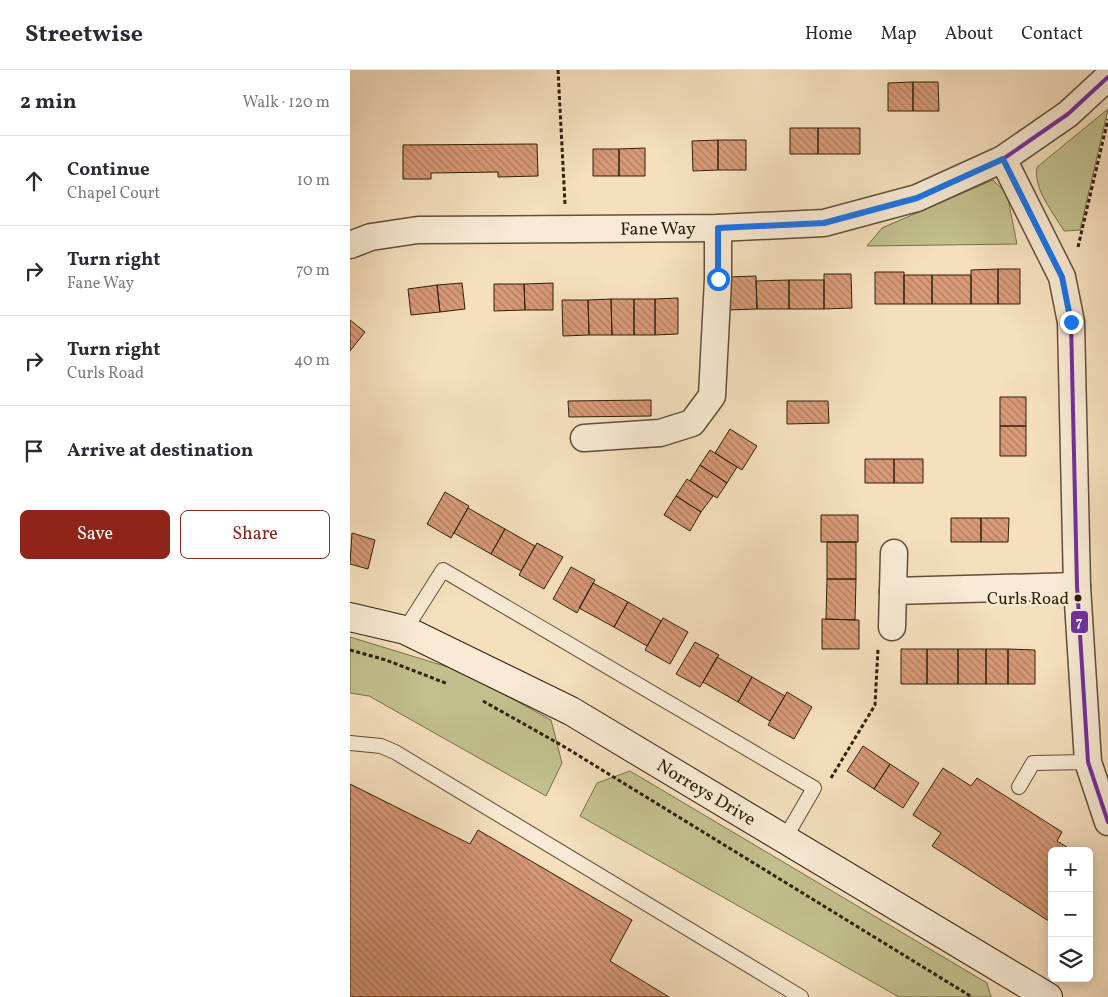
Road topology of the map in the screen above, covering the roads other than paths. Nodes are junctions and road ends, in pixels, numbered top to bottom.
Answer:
1 (1108, 77) edge
2 (1003, 159) junction
3 (718, 228) junction
4 (350, 245) edge
5 (584, 438) dead end
6 (894, 553) dead end
7 (1077, 586) junction
8 (893, 591) junction
9 (350, 617) edge
10 (892, 627) road end
11 (405, 630) junction
12 (350, 743) edge
13 (1088, 762) junction
14 (1019, 787) dead end
15 (1108, 822) edge
16 (784, 840) junction
17 (801, 997) edge
18 (1048, 997) edge

1 - 2 street, Fane Way
2 - 3 street, Fane Way
2 - 7 street
3 - 4 street, Fane Way
3 - 5 street
6 - 8 street
7 - 8 street
7 - 13 street
8 - 10 street
9 - 11 street, Norreys Drive
11 - 16 street, Norreys Drive
11 - 16 lane
12 - 17 lane
13 - 14 lane
13 - 15 street
16 - 18 street, Norreys Drive

